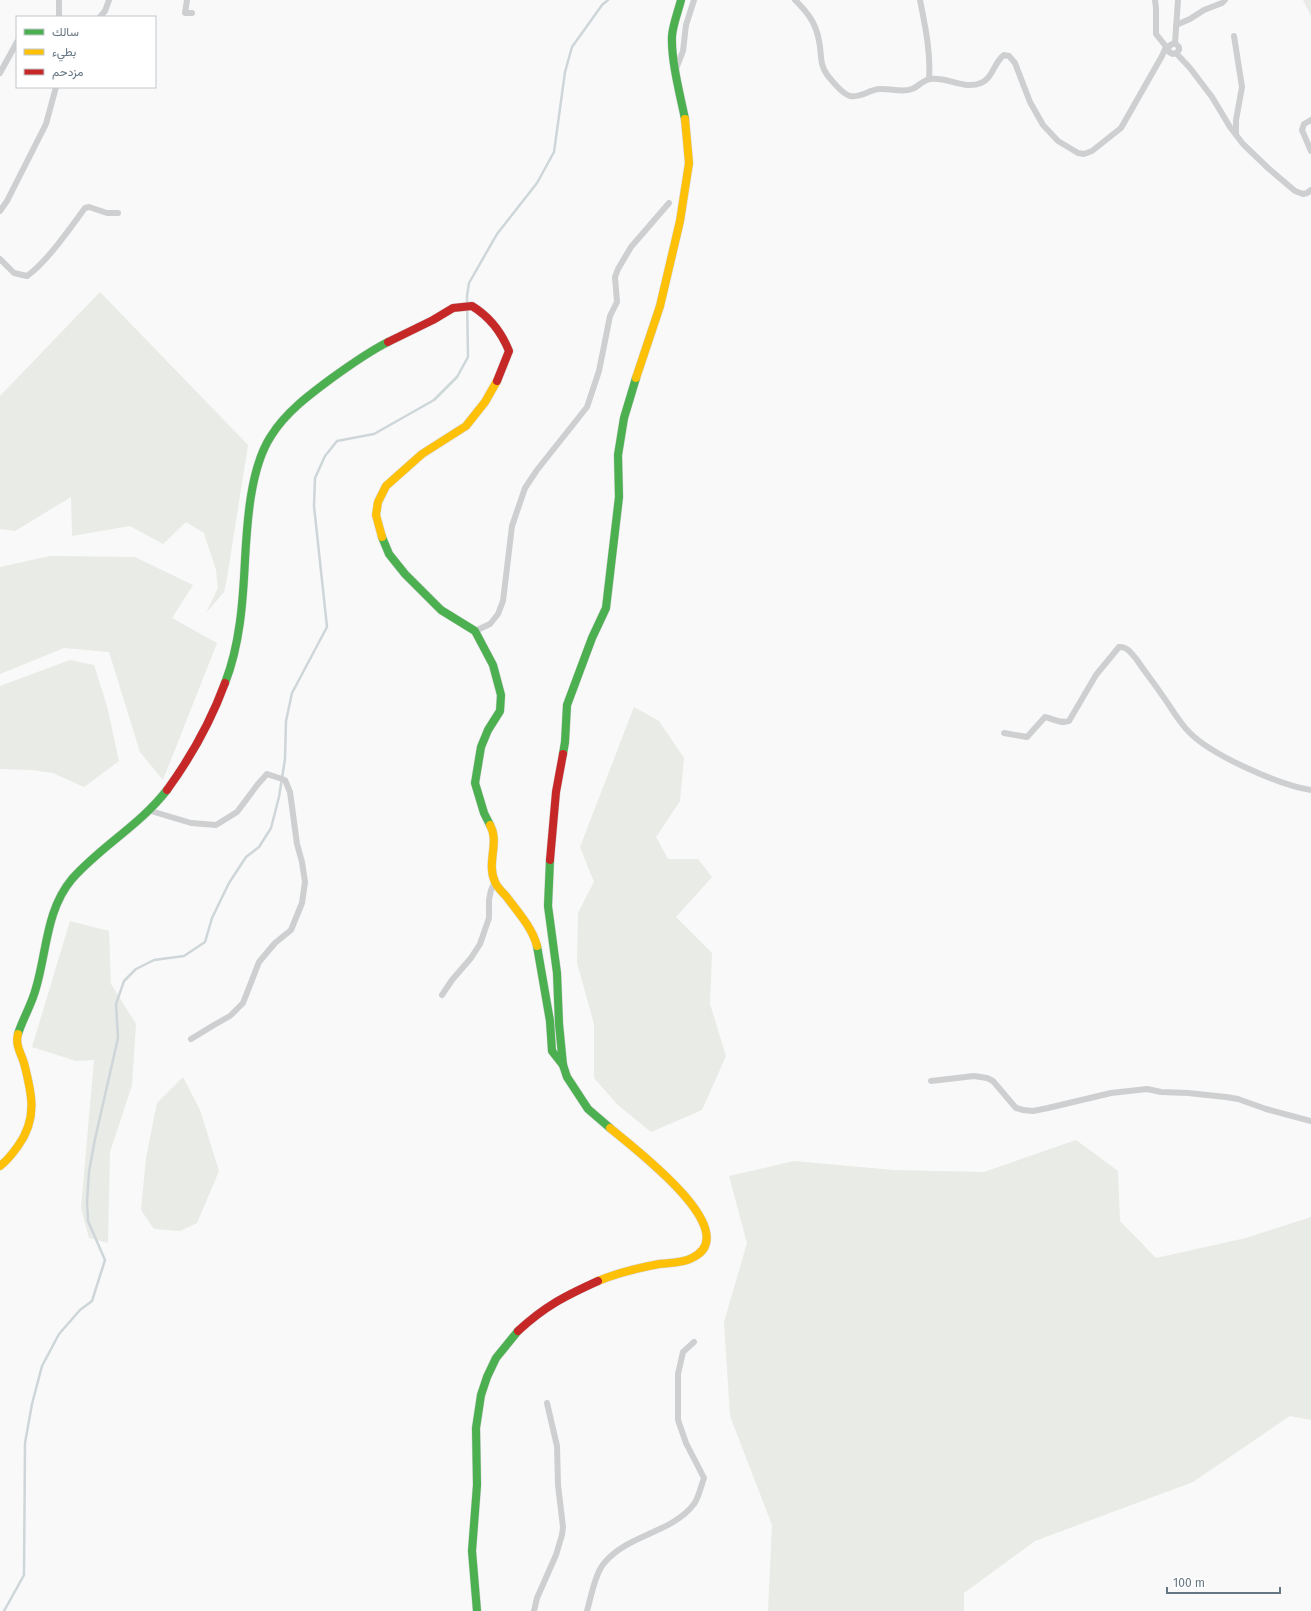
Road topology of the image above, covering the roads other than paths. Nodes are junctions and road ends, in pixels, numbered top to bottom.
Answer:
1 (58, 0) edge
2 (109, 0) edge
3 (187, 0) edge
4 (681, 0) edge
5 (694, 0) edge
6 (796, 0) edge
7 (920, 0) edge
8 (1155, 0) edge
9 (1178, 0) edge
10 (1225, 0) edge
11 (192, 14) dead end
12 (59, 16) edge
13 (101, 16) edge
14 (1176, 25) junction
15 (1234, 36) dead end
16 (1175, 43) junction
17 (16, 44) edge
18 (1167, 48) junction
19 (1176, 53) junction
20 (676, 69) junction
21 (0, 73) edge
22 (929, 79) junction
23 (56, 88) edge
24 (1311, 120) edge
25 (1236, 134) junction
26 (1311, 151) edge
27 (1311, 190) edge
28 (669, 203) dead end
29 (0, 211) edge
30 (118, 213) dead end
31 (0, 258) edge
32 (475, 631) junction
33 (1004, 732) dead end
34 (1311, 790) edge
35 (150, 811) junction
36 (495, 882) junction
37 (442, 996) dead end
38 (191, 1039) dead end
39 (563, 1065) junction
40 (931, 1081) dead end
41 (1311, 1121) edge
42 (0, 1166) edge
43 (694, 1342) dead end
44 (547, 1403) dead end
45 (477, 1611) edge
46 (534, 1611) edge
47 (587, 1611) edge

1 - 12 street
2 - 13 street
3 - 11 street
4 - 20 street
5 - 20 street
6 - 22 street
7 - 22 street
8 - 18 street
9 - 14 street
10 - 14 street
14 - 16 street
15 - 25 street
16 - 18 street
16 - 19 street
17 - 21 street
18 - 19 street
18 - 22 street
19 - 25 street
20 - 39 street
23 - 29 street
24 - 26 street
25 - 27 street
28 - 32 street
30 - 31 street
32 - 35 street
32 - 36 street
33 - 34 street
35 - 38 street
35 - 42 street
36 - 37 street
36 - 39 street
39 - 45 street
40 - 41 street
43 - 47 street
44 - 46 street

